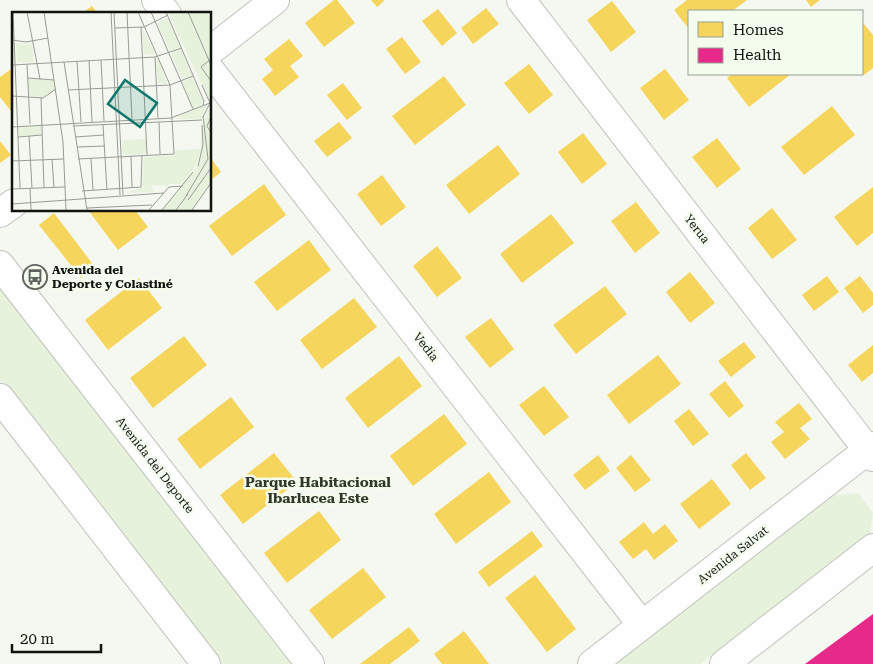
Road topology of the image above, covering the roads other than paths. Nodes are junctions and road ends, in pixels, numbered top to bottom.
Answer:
1 (156, 0) edge
2 (275, 0) edge
3 (521, 0) edge
4 (165, 12) edge
5 (211, 50) edge
6 (211, 71) edge
7 (12, 204) edge
8 (0, 213) edge
9 (0, 265) edge
10 (0, 398) edge
11 (871, 451) edge
12 (873, 548) edge
13 (642, 625) junction
14 (206, 664) edge
15 (310, 664) edge
16 (592, 664) edge
17 (724, 664) edge

1 - 4 street
2 - 5 street
3 - 11 street, Yerua
6 - 13 street, Vedia
7 - 8 street
9 - 15 street, Avenida del Deporte
10 - 14 street
11 - 13 street, Avenida Salvat
12 - 17 street
13 - 16 street, Avenida Salvat

